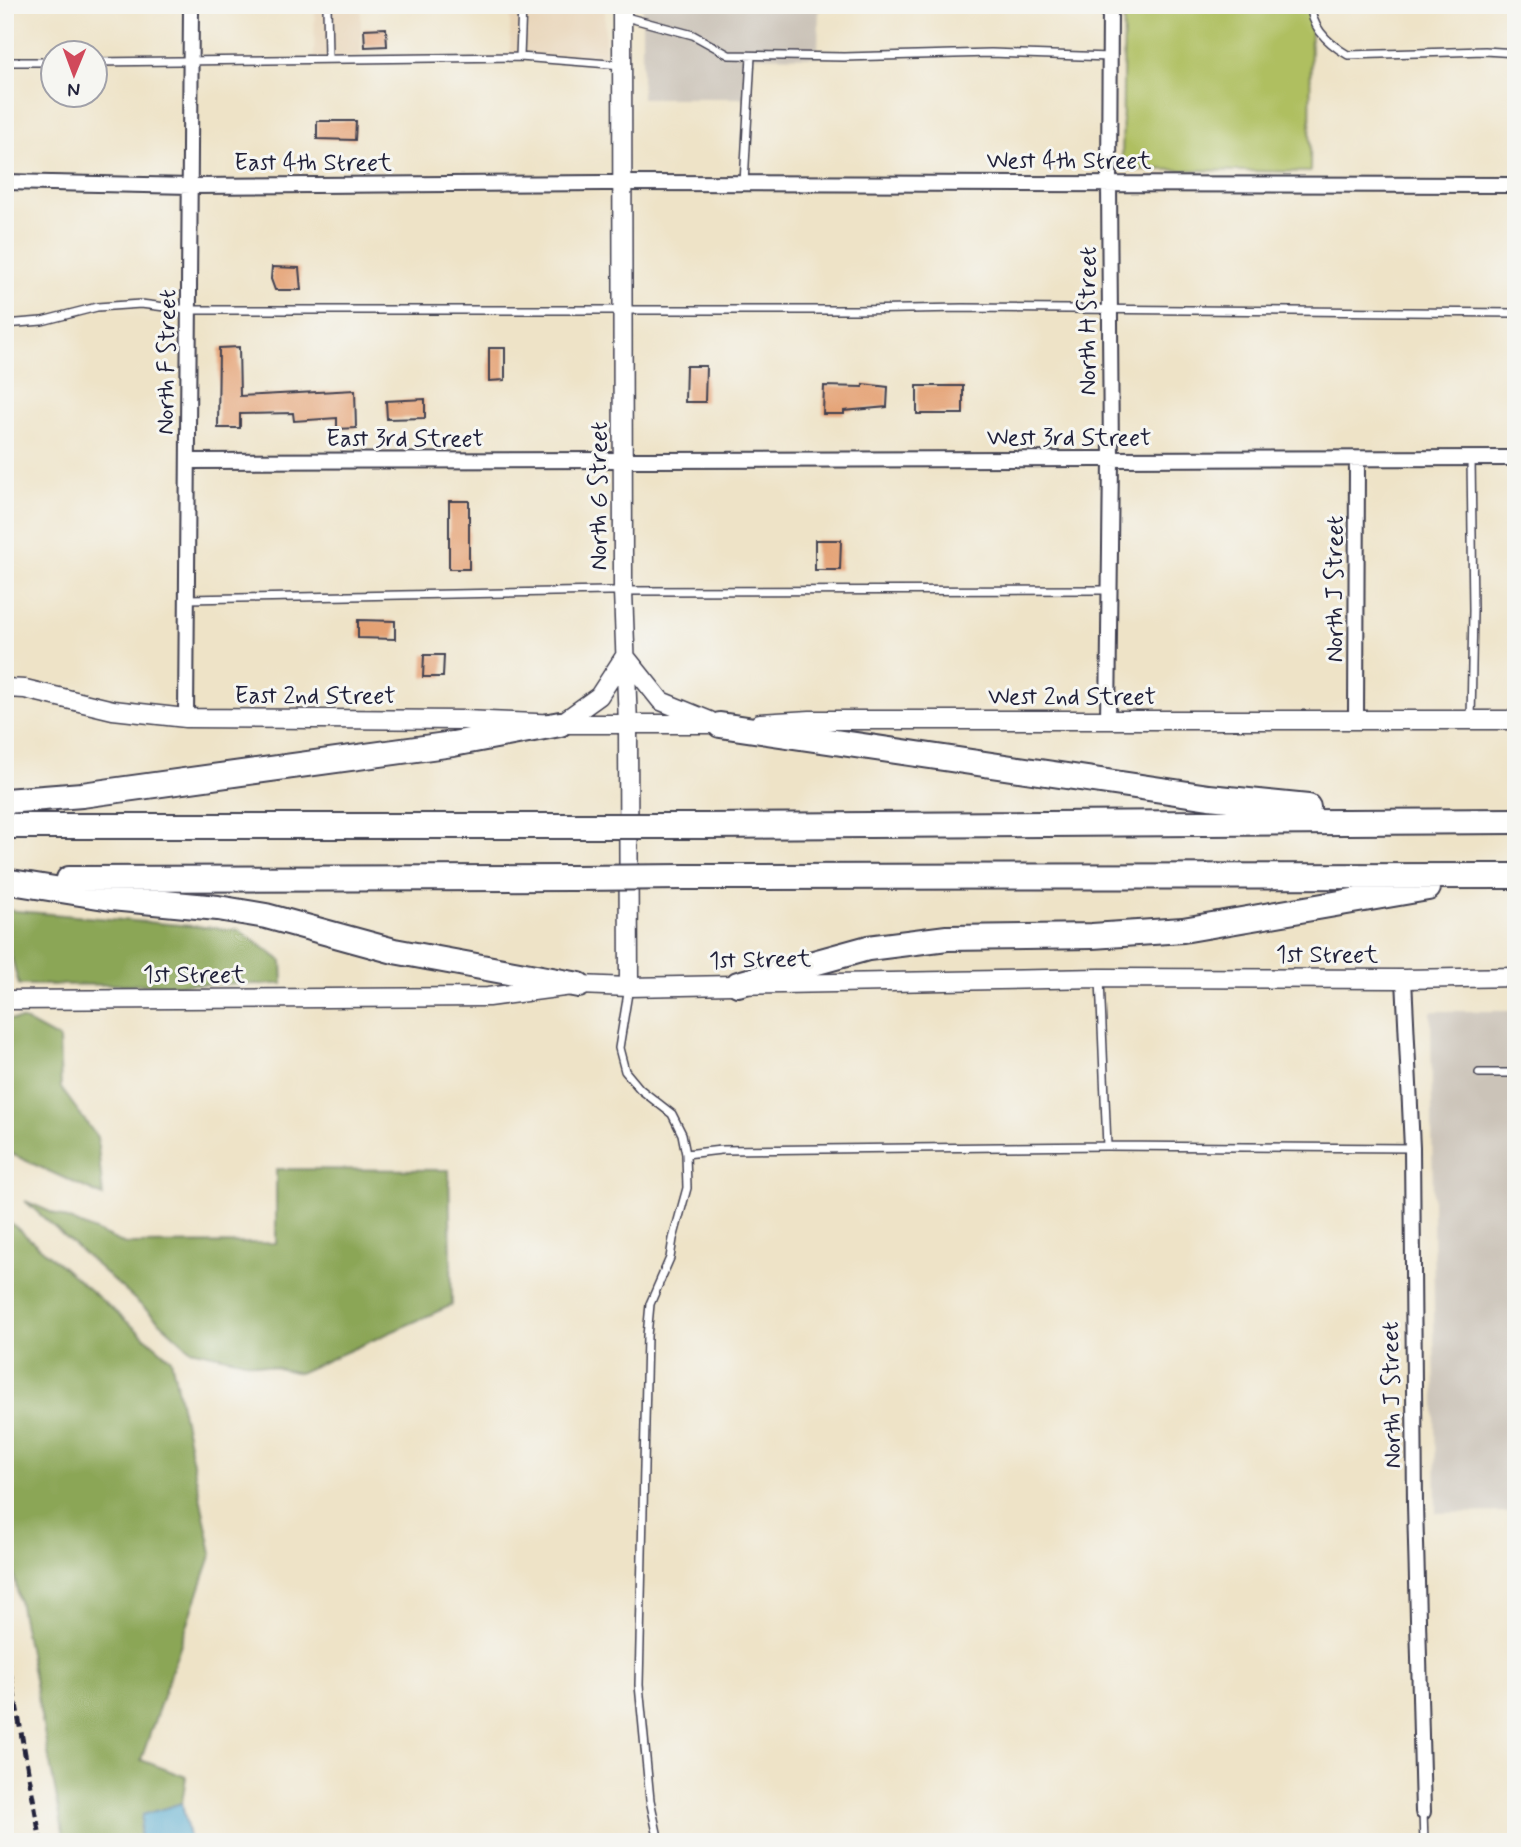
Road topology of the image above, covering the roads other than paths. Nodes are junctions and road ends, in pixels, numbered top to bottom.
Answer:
1 (191, 5) edge
2 (327, 5) edge
3 (522, 5) edge
4 (1110, 5) edge
5 (1311, 5) edge
6 (622, 10) edge
7 (1516, 53) edge
8 (751, 56) junction
9 (520, 57) junction
10 (1111, 57) junction
11 (328, 58) junction
12 (191, 60) junction
13 (5, 62) edge
14 (38, 62) edge
15 (108, 62) edge
16 (622, 65) junction
17 (5, 182) edge
18 (622, 183) junction
19 (744, 183) junction
20 (1109, 183) junction
21 (1516, 185) edge
22 (191, 186) junction
23 (1110, 309) junction
24 (189, 310) junction
25 (622, 311) junction
26 (1516, 313) edge
27 (5, 324) edge
28 (1471, 458) junction
29 (1516, 458) edge
30 (1357, 459) junction
31 (623, 460) junction
32 (1111, 460) junction
33 (188, 461) junction
34 (1108, 590) junction
35 (623, 591) junction
36 (188, 599) junction
37 (625, 656) junction
38 (5, 688) edge
39 (186, 719) junction
40 (1356, 720) junction
41 (1471, 720) junction
42 (1516, 720) edge
43 (1108, 721) junction
44 (560, 724) junction
45 (628, 725) junction
46 (720, 725) junction
47 (5, 801) edge
48 (1434, 820) junction
49 (1516, 821) edge
50 (5, 826) edge
51 (1507, 876) edge
52 (5, 880) edge
53 (1516, 977) edge
54 (1100, 978) junction
55 (1404, 979) junction
56 (738, 984) junction
57 (579, 985) junction
58 (629, 987) junction
59 (5, 1000) edge
60 (1479, 1073) dead end
61 (1516, 1073) edge
62 (1107, 1146) junction
63 (1412, 1148) junction
64 (686, 1154) junction
65 (1423, 1812) joint
66 (659, 1842) edge
67 (1424, 1842) edge

1 - 12 street, North F Street
2 - 11 lane
3 - 9 lane
4 - 10 street, North H Street
5 - 7 lane
6 - 8 lane
6 - 16 street, North G Street
8 - 10 lane
8 - 19 lane
9 - 11 lane
9 - 16 lane
10 - 20 street, North H Street
11 - 12 lane
12 - 15 lane
12 - 22 street, North F Street
13 - 14 lane
16 - 18 street, North G Street
17 - 22 street, East 4th Street
18 - 19 street, West 4th Street
18 - 22 street, East 4th Street
18 - 25 street, North G Street
19 - 20 street, West 4th Street
20 - 21 street, West 4th Street
20 - 23 street, North H Street
22 - 24 street, North F Street
23 - 25 lane
23 - 26 lane
23 - 32 street, North H Street
24 - 25 lane
24 - 27 lane
24 - 33 street, North F Street
25 - 31 street, North G Street
28 - 29 street, West 3rd Street
28 - 30 street, West 3rd Street
28 - 41 lane
30 - 32 street, West 3rd Street
30 - 40 street, North J Street
31 - 32 street, West 3rd Street
31 - 33 street, East 3rd Street
31 - 35 street, North G Street
32 - 34 street, North H Street
33 - 36 street, North F Street
34 - 35 lane
34 - 43 street, North H Street
35 - 36 lane
35 - 37 street, North G Street
36 - 39 street, North F Street
37 - 44 street
37 - 45 street, North G Street
37 - 46 street
38 - 39 street, East 2nd Street
39 - 44 street, East 2nd Street
40 - 41 street, West 2nd Street
40 - 43 street, West 2nd Street
41 - 42 street, West 2nd Street
43 - 46 street, West 2nd Street
44 - 45 street, East 2nd Street
44 - 47 highway
45 - 46 street, West 2nd Street
45 - 58 street, North G Street
46 - 48 highway
48 - 49 highway
48 - 50 highway, bridge
51 - 52 highway, bridge
51 - 56 highway
52 - 57 highway
53 - 55 street, 1st Street
54 - 55 street, 1st Street
54 - 56 street, 1st Street
54 - 62 lane
55 - 63 street, North J Street
56 - 58 street, 1st Street
57 - 58 street, 1st Street
57 - 59 street, 1st Street
58 - 64 lane
60 - 61 lane
62 - 63 lane
62 - 64 lane
63 - 65 street, North J Street
64 - 66 lane
65 - 67 lane

